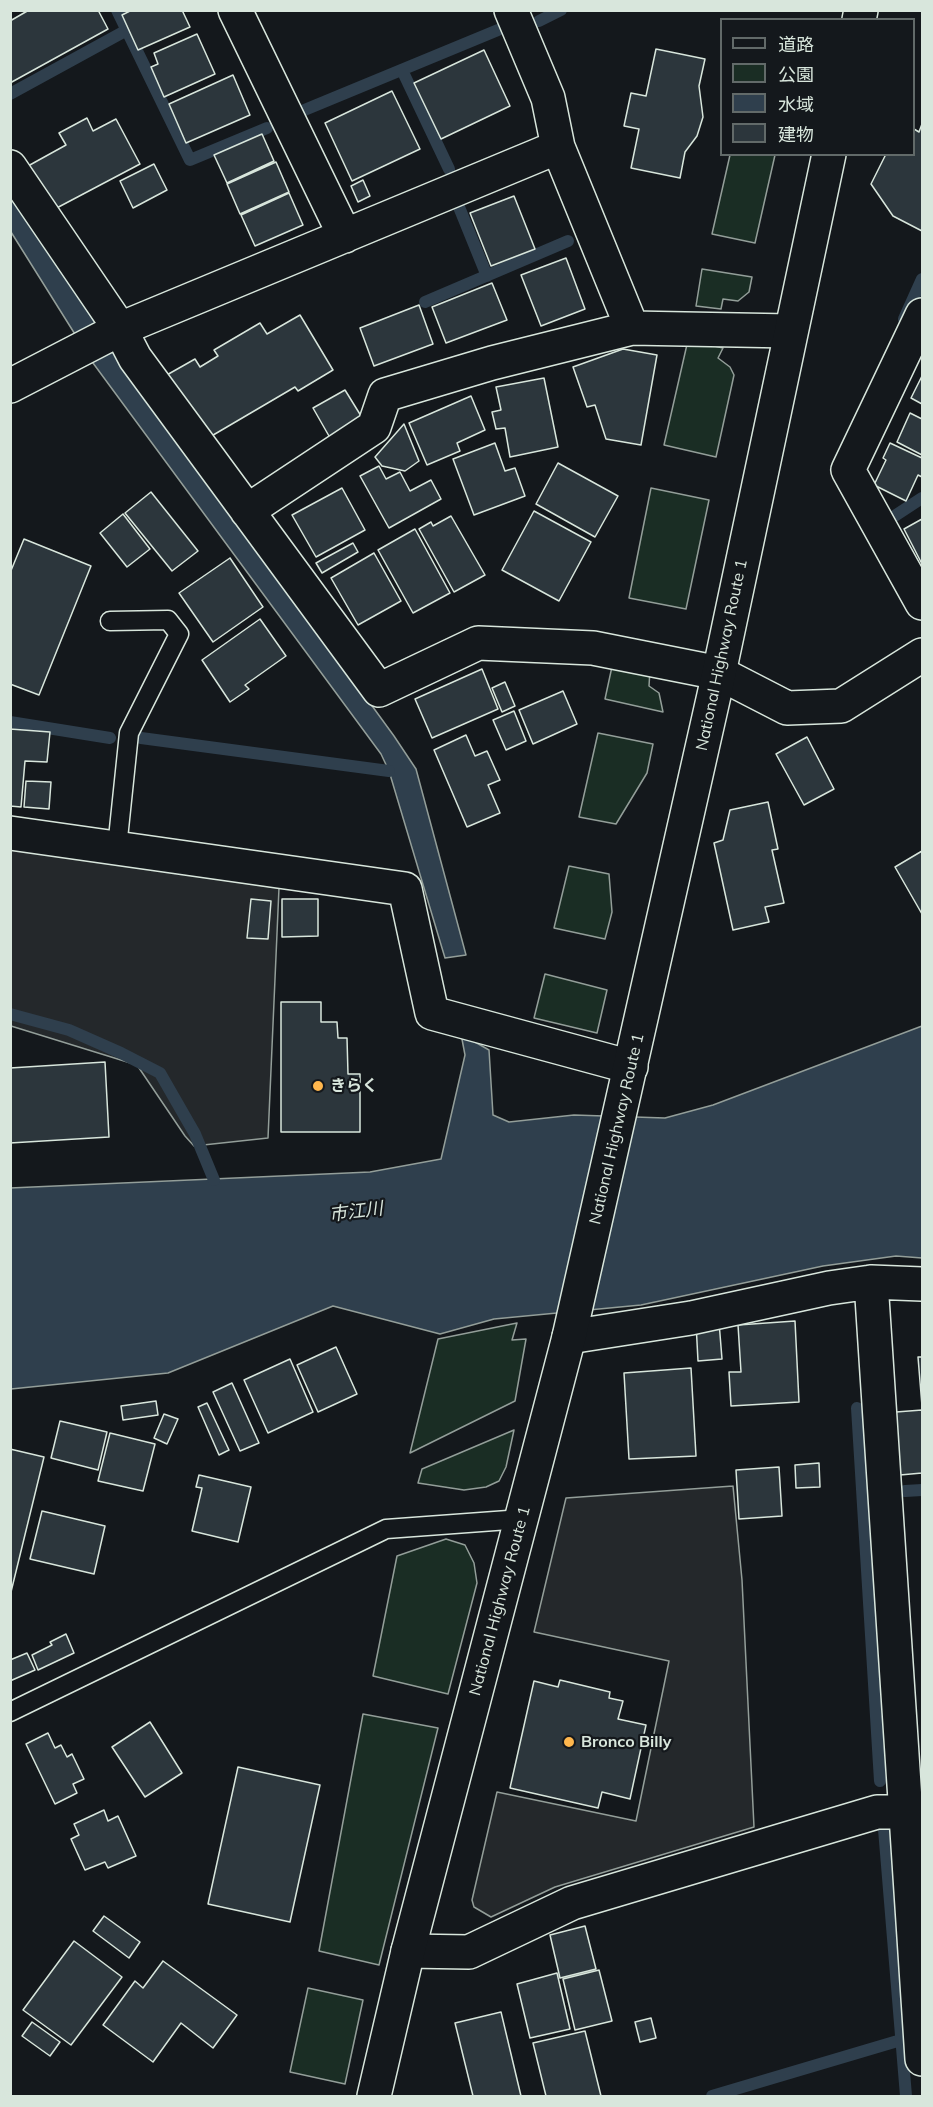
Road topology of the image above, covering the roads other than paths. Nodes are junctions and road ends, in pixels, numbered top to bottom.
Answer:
1 (235, 10) edge
2 (511, 10) edge
3 (558, 147) junction
4 (829, 156) edge
5 (10, 167) edge
6 (345, 236) junction
7 (922, 315) edge
8 (632, 328) junction
9 (115, 331) junction
10 (790, 331) junction
11 (10, 387) edge
12 (247, 511) junction
13 (922, 603) edge
14 (110, 621) dead end
15 (922, 655) edge
16 (719, 673) junction
17 (10, 833) edge
18 (117, 848) junction
19 (631, 1067) junction
20 (871, 1282) junction
21 (922, 1284) edge
22 (569, 1337) junction
23 (522, 1519) junction
24 (10, 1712) edge
25 (915, 1813) edge
26 (408, 1951) junction
27 (922, 2058) edge
28 (374, 2097) edge

1 - 6 main road
2 - 3 main road
3 - 6 main road
3 - 8 main road
4 - 10 main road, National Highway Route 1
5 - 9 main road
6 - 9 main road
7 - 13 main road
8 - 10 main road
8 - 12 main road
9 - 11 main road
9 - 12 main road
10 - 16 main road, National Highway Route 1
12 - 16 main road
14 - 18 lane
15 - 16 main road
16 - 19 main road, National Highway Route 1
17 - 18 main road
18 - 19 main road
19 - 22 main road, National Highway Route 1
20 - 21 main road
20 - 22 main road
20 - 25 main road
22 - 23 main road, National Highway Route 1
23 - 24 lane
23 - 26 main road, National Highway Route 1
25 - 26 main road
25 - 27 main road
26 - 28 main road, National Highway Route 1

